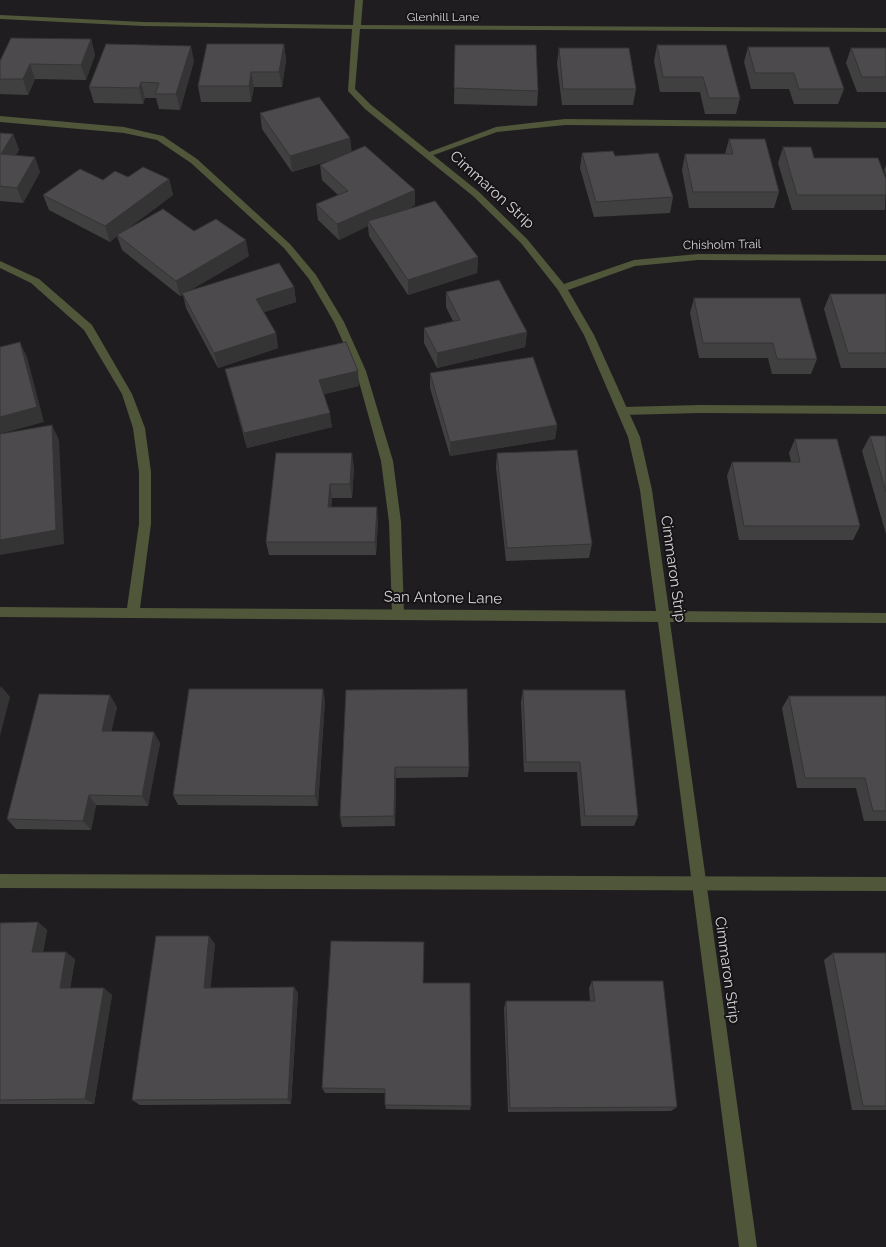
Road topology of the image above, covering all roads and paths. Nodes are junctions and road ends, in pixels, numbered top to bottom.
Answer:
1 (359, 0) edge
2 (0, 17) edge
3 (356, 28) junction
4 (886, 30) edge
5 (0, 119) edge
6 (886, 124) edge
7 (428, 154) junction
8 (886, 258) edge
9 (0, 264) edge
10 (562, 288) junction
11 (886, 410) edge
12 (623, 411) junction
13 (0, 612) edge
14 (133, 612) junction
15 (398, 614) junction
16 (663, 617) junction
17 (886, 618) edge
18 (0, 881) edge
19 (699, 884) junction
20 (886, 884) edge
21 (748, 1247) edge

1 - 3 street, Cimmaron Strip
2 - 3 street, Glenhill Lane
3 - 4 street, Glenhill Lane
3 - 7 street, Cimmaron Strip
5 - 15 street
6 - 7 street
7 - 10 street, Cimmaron Strip
8 - 10 street, Chisholm Trail
9 - 14 street
10 - 12 street, Cimmaron Strip
11 - 12 street
12 - 16 street, Cimmaron Strip
13 - 14 street, San Antone Lane
14 - 15 street, San Antone Lane
15 - 16 street, San Antone Lane
16 - 17 street, San Antone Lane
16 - 19 street, Cimmaron Strip
18 - 19 street
19 - 20 street
19 - 21 street, Cimmaron Strip

